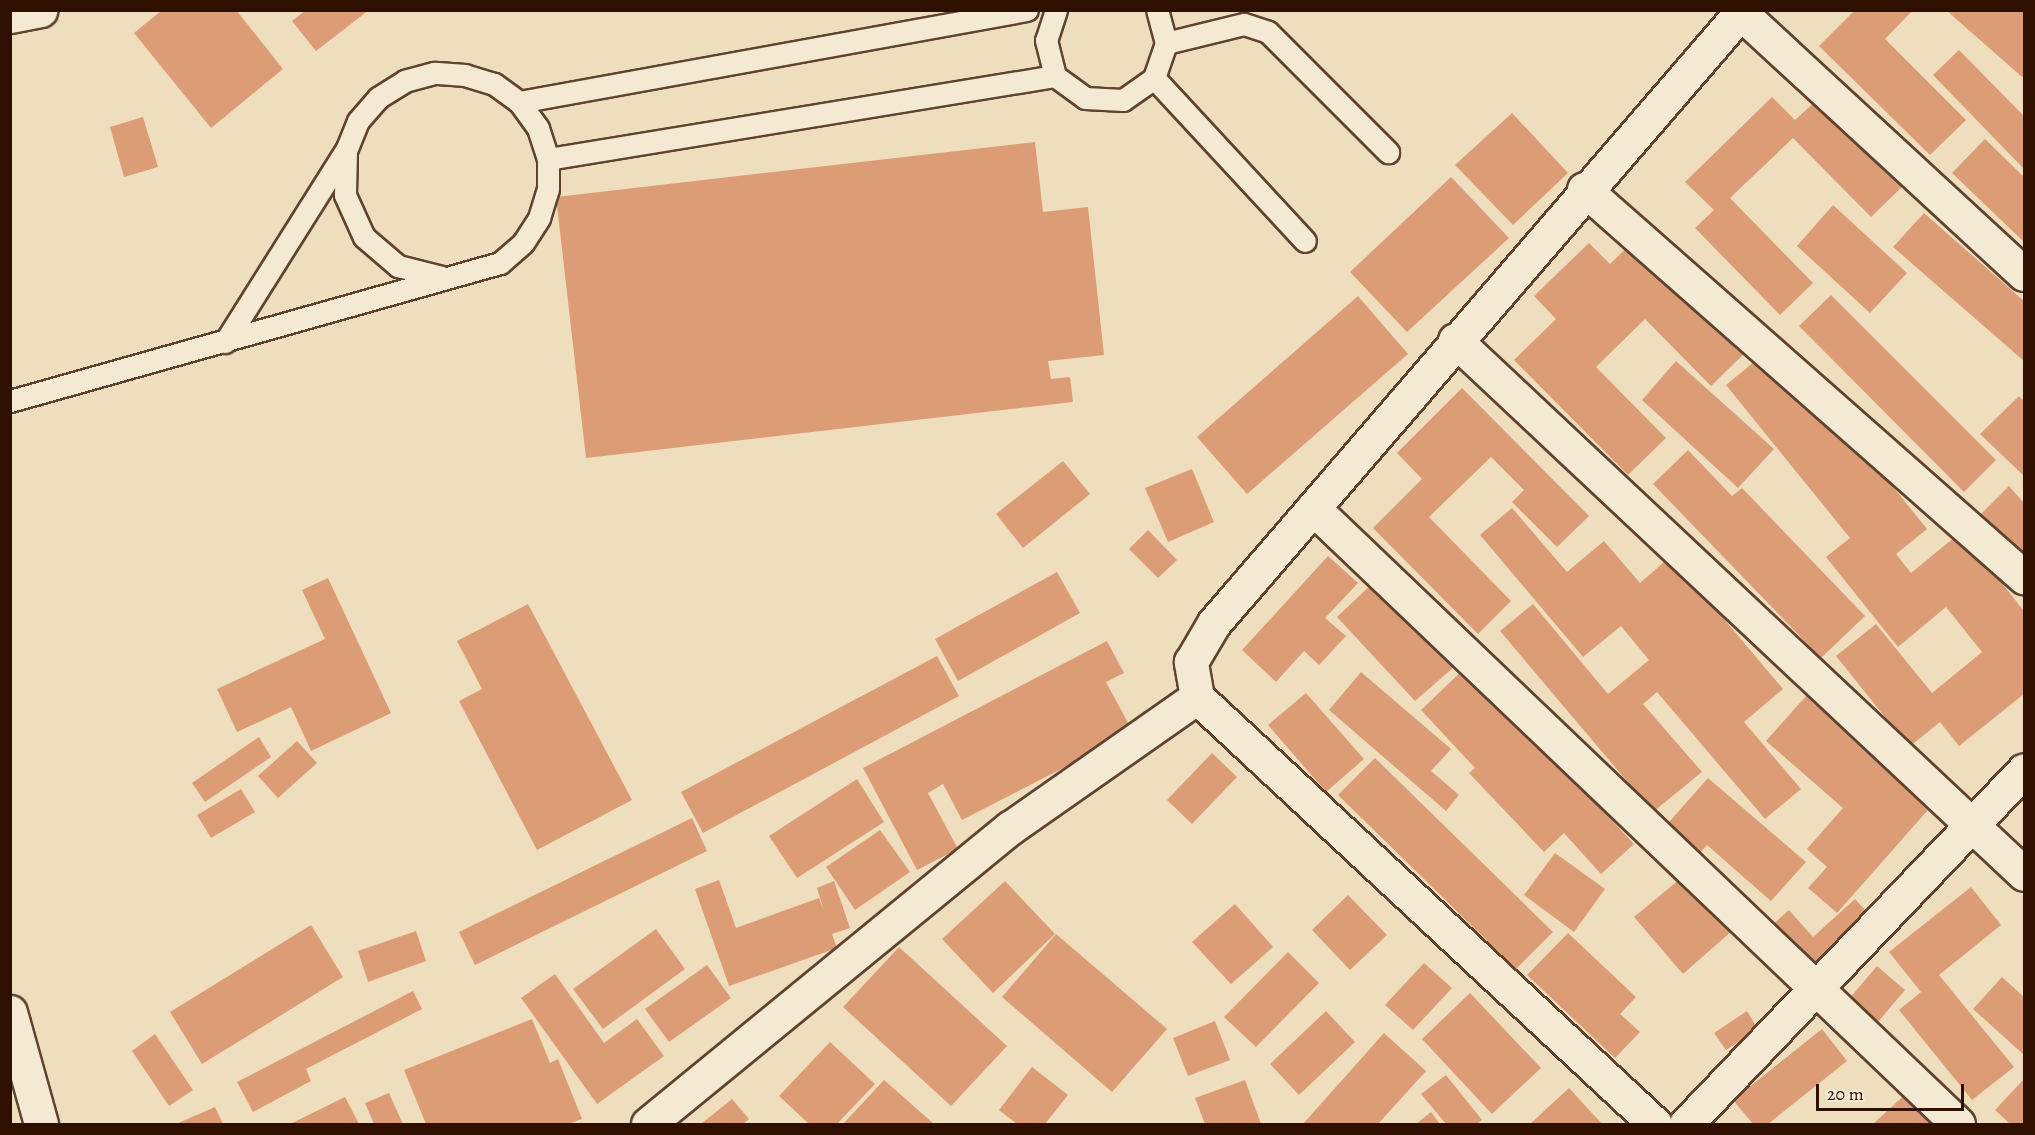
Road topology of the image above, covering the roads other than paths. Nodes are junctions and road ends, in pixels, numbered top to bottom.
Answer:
1 (40, 10) edge
2 (1027, 10) edge
3 (1056, 10) edge
4 (1157, 10) edge
5 (1742, 12) edge
6 (10, 16) edge
7 (1166, 43) junction
8 (1055, 76) junction
9 (1154, 78) junction
10 (519, 102) junction
11 (346, 150) junction
12 (1388, 152) dead end
13 (548, 159) junction
14 (1584, 189) junction
15 (1305, 241) dead end
16 (2025, 274) edge
17 (442, 277) junction
18 (1455, 340) junction
19 (225, 342) junction
20 (10, 401) edge
21 (1313, 508) junction
22 (2025, 577) edge
23 (1197, 697) junction
24 (2025, 770) edge
25 (1972, 825) junction
26 (2025, 874) edge
27 (1814, 989) junction
28 (10, 1012) edge
29 (41, 1125) edge
30 (648, 1125) edge
31 (1655, 1125) edge
32 (1686, 1125) edge
33 (1958, 1125) edge

1 - 6 street
2 - 10 lane
3 - 8 lane
4 - 7 lane
5 - 14 street
5 - 16 street
7 - 9 lane
7 - 12 lane
8 - 9 lane
8 - 13 lane
9 - 15 lane
10 - 11 lane
10 - 13 lane
11 - 17 lane
11 - 19 lane
13 - 17 lane
14 - 18 street
14 - 22 street
17 - 19 lane
18 - 21 street
18 - 25 street
19 - 20 lane
21 - 23 street
21 - 27 street
23 - 30 street
23 - 31 street
24 - 25 street
25 - 26 street
25 - 27 street
27 - 32 street
27 - 33 street
28 - 29 street

